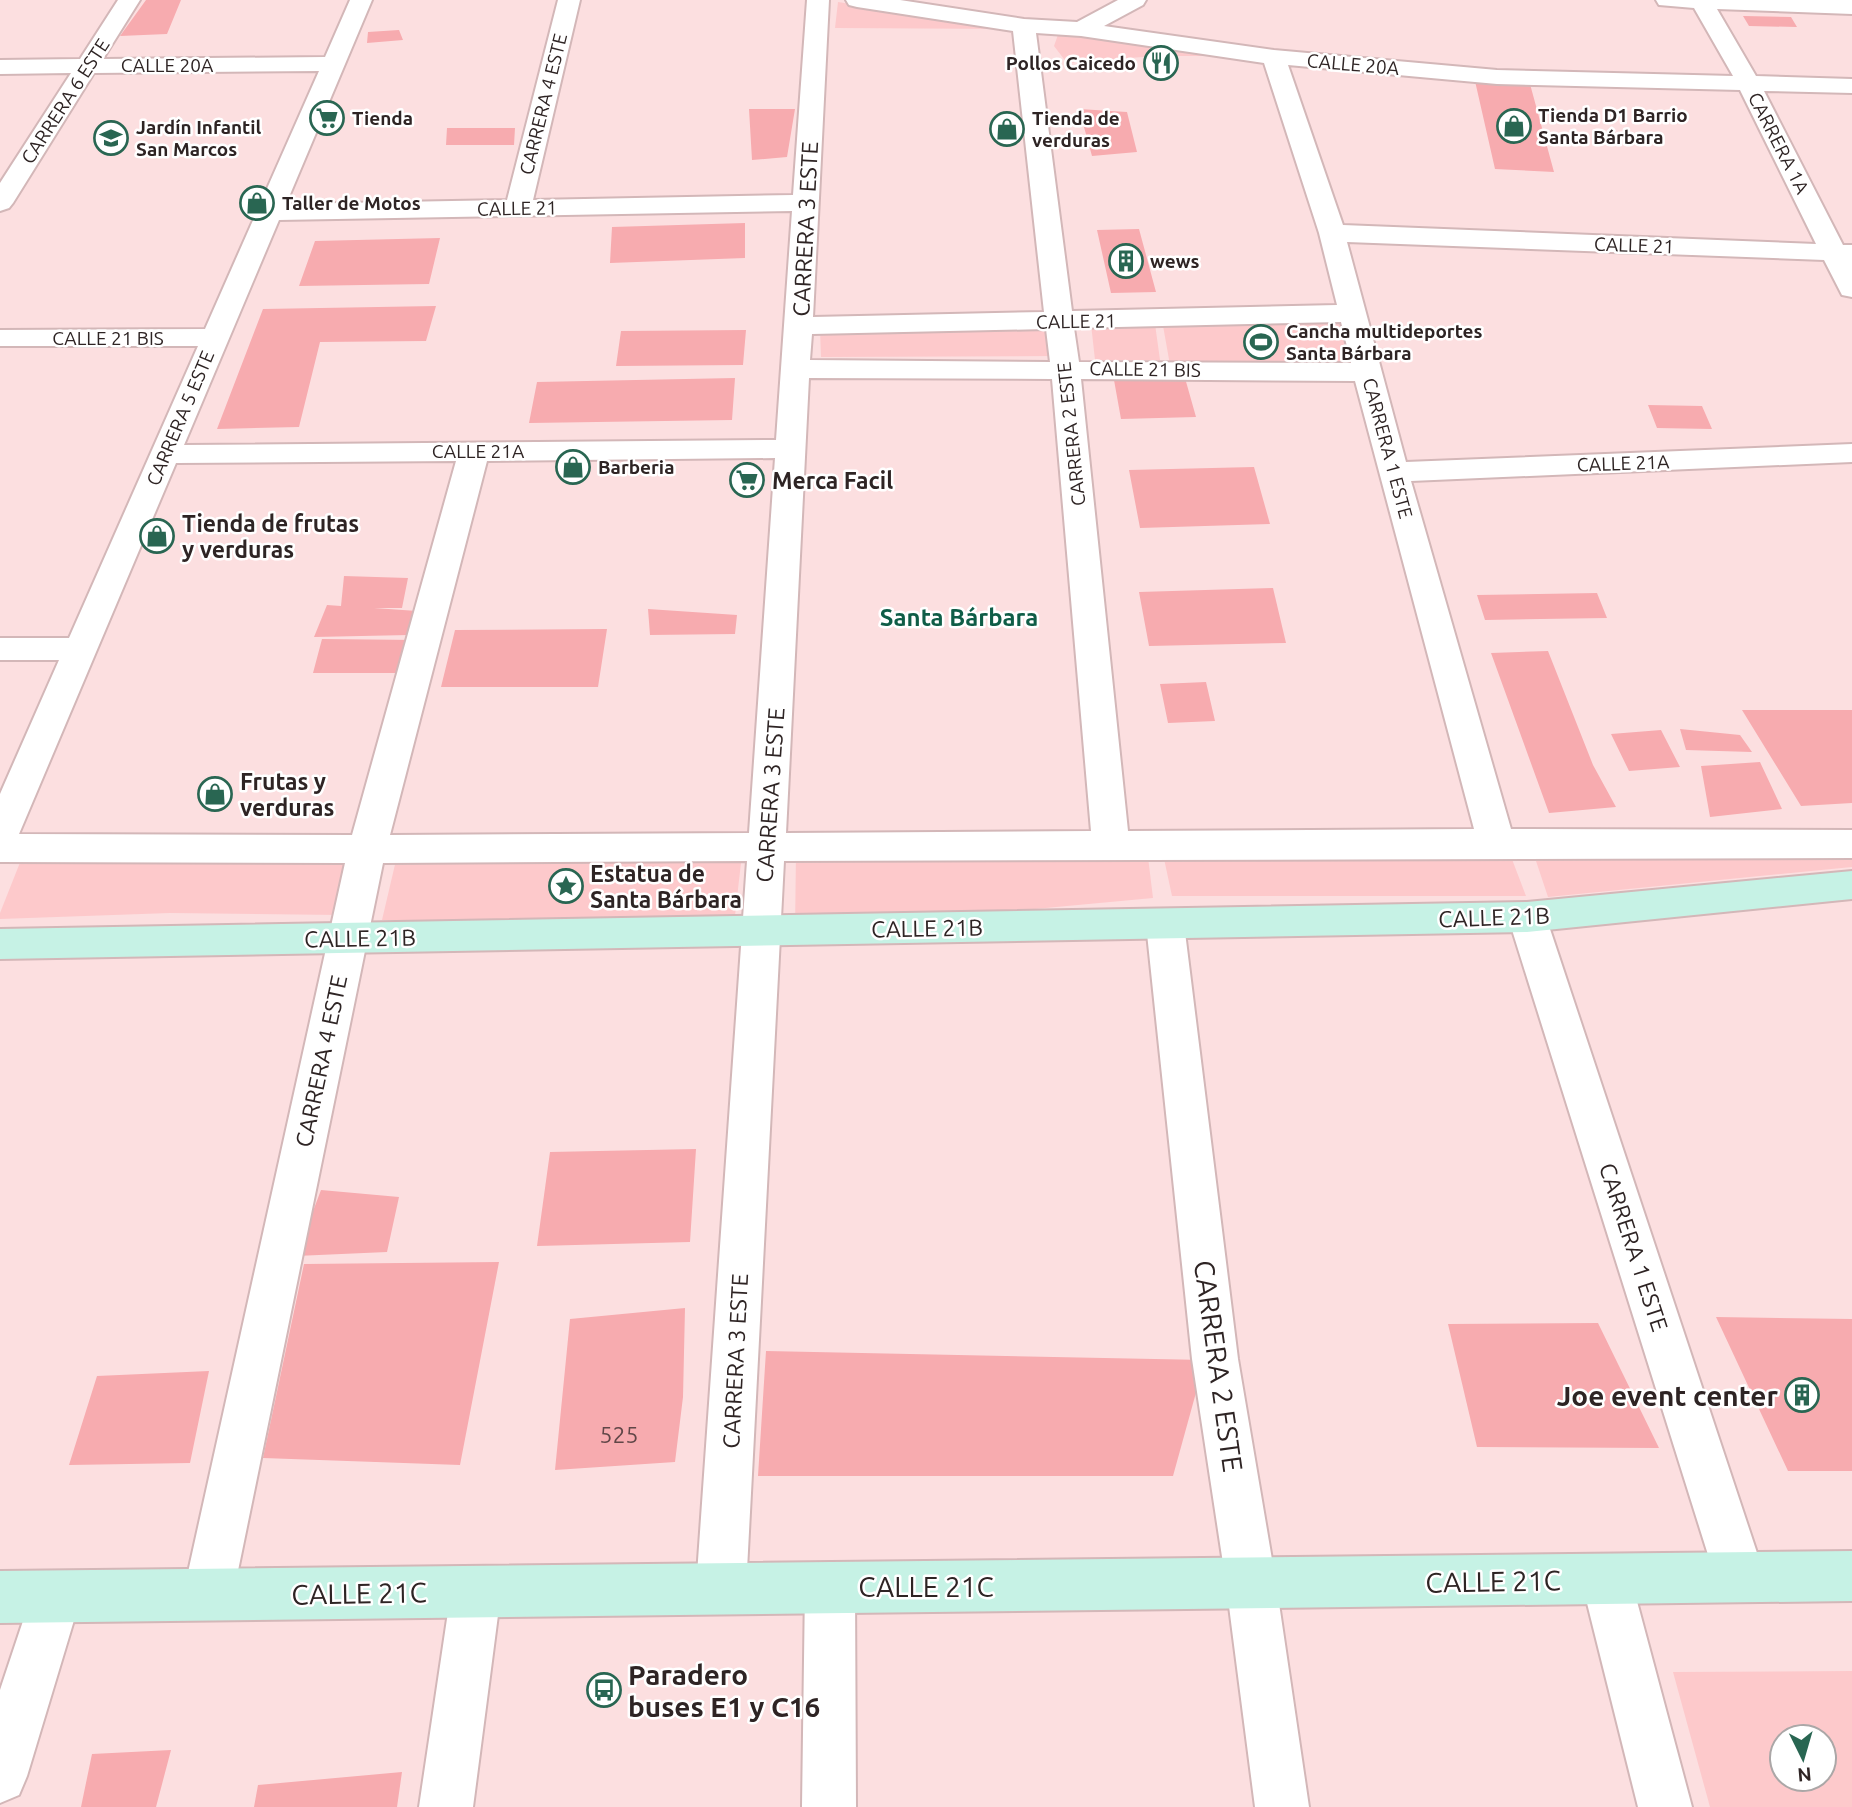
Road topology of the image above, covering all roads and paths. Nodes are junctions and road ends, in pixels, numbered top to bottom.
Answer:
1 (129, 0) edge
2 (361, 0) edge
3 (569, 0) edge
4 (818, 0) edge
5 (857, 0) edge
6 (1135, 0) edge
7 (1667, 0) edge
8 (1701, 1) edge
9 (1852, 7) edge
10 (1024, 26) junction
11 (1081, 29) junction
12 (1274, 57) junction
13 (333, 64) junction
14 (88, 66) junction
15 (0, 67) edge
16 (1749, 85) junction
17 (1852, 86) edge
18 (0, 202) edge
19 (806, 203) junction
20 (518, 208) junction
21 (269, 212) junction
22 (1332, 233) junction
23 (1844, 253) edge
24 (1852, 289) edge
25 (1353, 313) junction
26 (1060, 321) junction
27 (799, 326) junction
28 (215, 337) junction
29 (0, 338) edge
30 (1065, 368) junction
31 (796, 369) junction
32 (1368, 372) junction
33 (791, 449) junction
34 (474, 451) junction
35 (1852, 453) edge
36 (165, 454) junction
37 (1393, 472) junction
38 (0, 649) edge
39 (80, 649) junction
40 (0, 836) edge
41 (1496, 841) junction
42 (1111, 843) junction
43 (1852, 844) edge
44 (767, 847) junction
45 (0, 848) edge
46 (367, 850) junction
47 (1852, 885) edge
48 (1527, 918) junction
49 (1164, 924) junction
50 (761, 932) junction
51 (347, 938) junction
52 (0, 944) edge
53 (1852, 1576) edge
54 (1740, 1577) junction
55 (1606, 1580) junction
56 (1251, 1583) junction
57 (830, 1587) junction
58 (721, 1589) junction
59 (476, 1592) junction
60 (208, 1595) junction
61 (0, 1597) edge
62 (55, 1597) junction
63 (0, 1776) edge
64 (446, 1807) edge
65 (829, 1807) edge
66 (1282, 1807) edge
67 (1665, 1807) edge

1 - 14 street, CARRERA 6 ESTE
2 - 13 street, CARRERA 5 ESTE
3 - 20 street, CARRERA 4 ESTE
4 - 19 street, CARRERA 3 ESTE
5 - 10 street, CALLE 20A
6 - 11 street
7 - 8 street
8 - 9 street
8 - 16 street, CARRERA 1A
10 - 11 street, CALLE 20A
10 - 26 street, CARRERA 2 ESTE
11 - 12 street, CALLE 20A
12 - 16 street, CALLE 20A
12 - 22 street, CARRERA 1 ESTE
13 - 14 street, CALLE 20A
13 - 21 street, CARRERA 5 ESTE
14 - 15 street, CALLE 20A
14 - 18 street, CARRERA 6 ESTE
16 - 17 street, CALLE 20A
16 - 23 street, CARRERA 1A
19 - 20 street, CALLE 21
19 - 27 street, CARRERA 3 ESTE
20 - 21 street, CALLE 21
21 - 28 street, CARRERA 5 ESTE
22 - 23 street, CALLE 21
22 - 25 street, CARRERA 1 ESTE
23 - 24 street, CARRERA 1A
25 - 26 street, CALLE 21
25 - 32 street, CARRERA 1 ESTE
26 - 27 street, CALLE 21
26 - 30 street, CARRERA 2 ESTE
27 - 31 street, CARRERA 3 ESTE
28 - 29 street, CALLE 21 BIS
28 - 36 street, CARRERA 5 ESTE
30 - 31 street, CALLE 21 BIS
30 - 32 street, CALLE 21 BIS
30 - 42 street, CARRERA 2 ESTE
31 - 33 street, CARRERA 3 ESTE
32 - 37 street, CARRERA 1 ESTE
33 - 34 street, CALLE 21A
33 - 44 street, CARRERA 3 ESTE
34 - 36 street, CALLE 21A
34 - 46 street, CARRERA 4 ESTE
35 - 37 street, CALLE 21A
36 - 39 street, CARRERA 5 ESTE
37 - 41 street, CARRERA 1 ESTE
38 - 39 street
39 - 40 street, CARRERA 5 ESTE
41 - 42 street
41 - 43 street
42 - 44 street
44 - 46 street
44 - 50 street, CARRERA 3 ESTE
45 - 46 street
46 - 51 street, CARRERA 4 ESTE
47 - 48 street, CALLE 21B
48 - 49 street, CALLE 21B
48 - 54 street, CARRERA 1 ESTE
49 - 50 street, CALLE 21B
49 - 56 street, CARRERA 2 ESTE
50 - 51 street, CALLE 21B
50 - 58 street, CARRERA 3 ESTE
51 - 52 street, CALLE 21B
51 - 60 street, CARRERA 4 ESTE
53 - 54 street, CALLE 21C
54 - 55 street, CALLE 21C
55 - 56 street, CALLE 21C
55 - 67 street
56 - 57 street, CALLE 21C
56 - 66 street, CARRERA 2 ESTE
57 - 58 street, CALLE 21C
57 - 65 street
58 - 59 street, CALLE 21C
59 - 60 street, CALLE 21C
59 - 64 street
60 - 62 street, CALLE 21C
61 - 62 street, CALLE 21C
62 - 63 street

